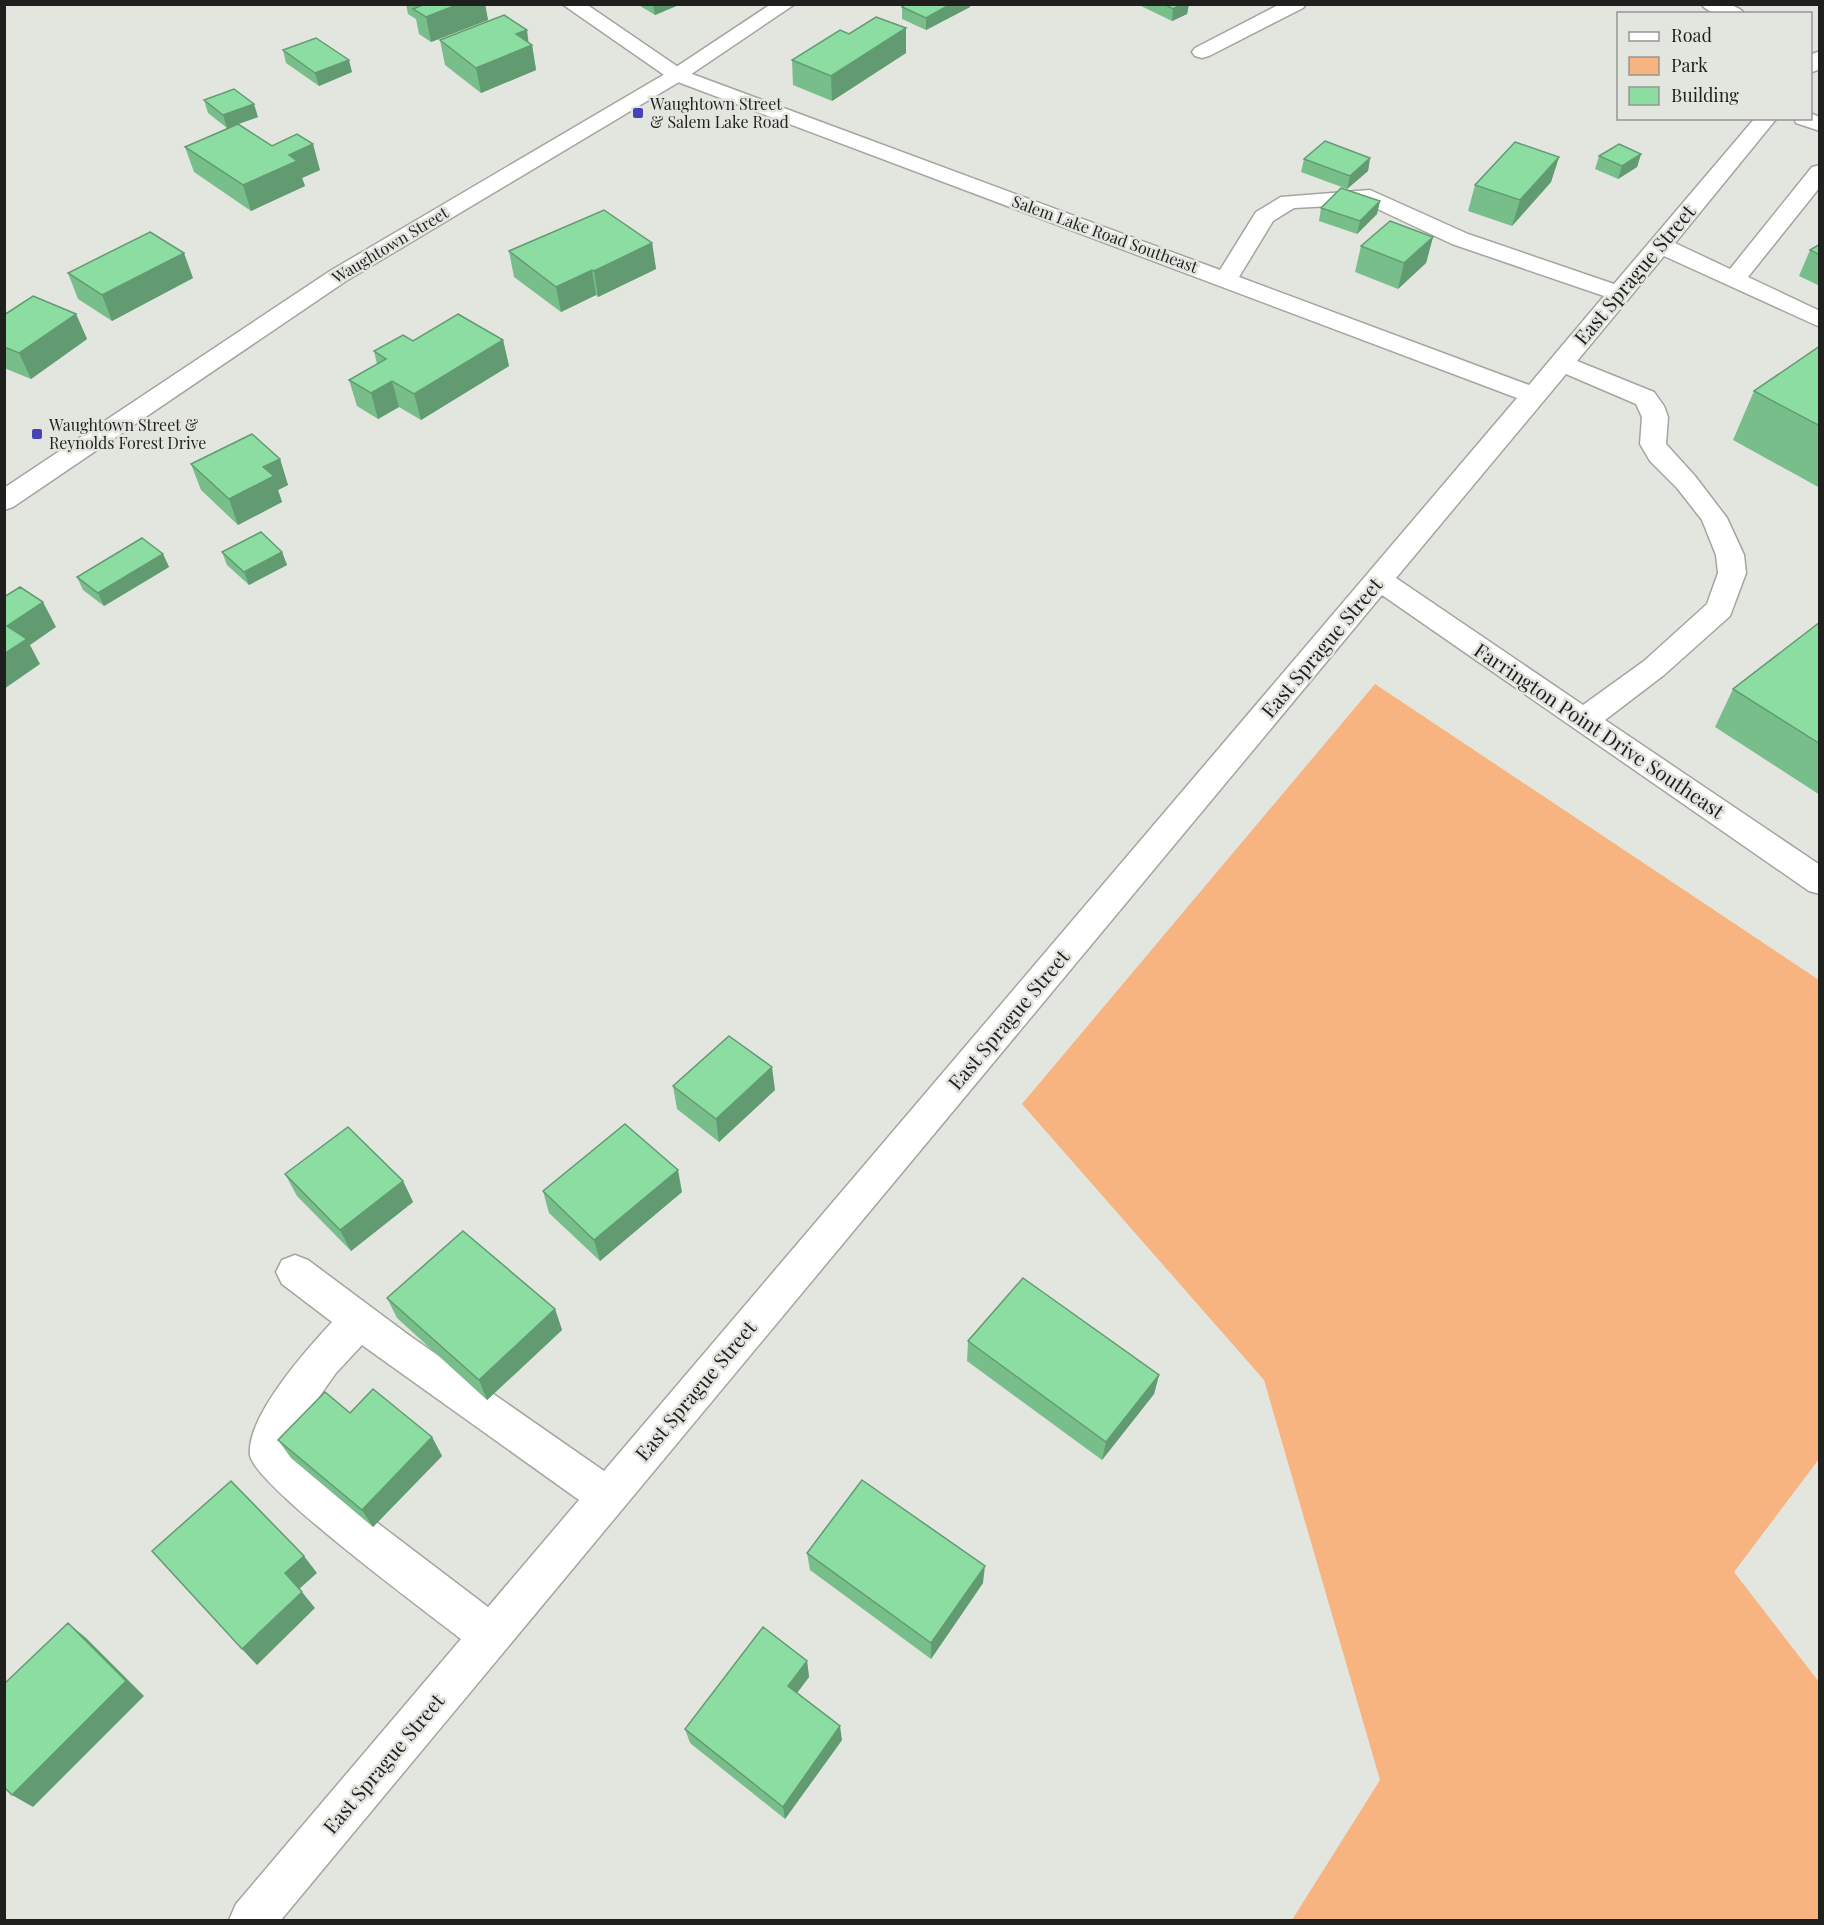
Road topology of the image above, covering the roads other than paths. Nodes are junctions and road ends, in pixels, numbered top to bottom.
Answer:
1 (572, 4) edge
2 (785, 4) edge
3 (1296, 4) edge
4 (1711, 4) edge
5 (1730, 12) edge
6 (1202, 52) dead end
7 (677, 75) junction
8 (1765, 120) edge
9 (1820, 172) edge
10 (1796, 200) junction
11 (1820, 211) edge
12 (1660, 245) junction
13 (1226, 279) junction
14 (1734, 280) junction
15 (1621, 294) junction
16 (1820, 320) edge
17 (1560, 363) junction
18 (1533, 395) junction
19 (6, 497) edge
20 (1379, 580) junction
21 (1584, 720) junction
22 (1820, 882) edge
23 (295, 1272) dead end
24 (359, 1321) junction
25 (608, 1497) junction
26 (491, 1636) junction
27 (252, 1920) edge

1 - 7 street, Salem Lake Road Southeast
2 - 7 street, Waughtown Street
3 - 6 street
4 - 5 street
7 - 13 street, Salem Lake Road Southeast
7 - 19 street, Waughtown Street
8 - 12 street, East Sprague Street
9 - 10 street
10 - 11 street
10 - 14 street
12 - 14 street
12 - 15 street, East Sprague Street
13 - 15 street
13 - 18 street, Salem Lake Road Southeast
14 - 16 street
15 - 17 street, East Sprague Street
17 - 18 street, East Sprague Street
17 - 21 street
18 - 20 street, East Sprague Street
20 - 21 street, Farrington Point Drive Southeast
20 - 25 street, East Sprague Street
21 - 22 street, Farrington Point Drive Southeast
23 - 24 street
24 - 25 street
24 - 26 street
25 - 26 street, East Sprague Street
26 - 27 street, East Sprague Street

